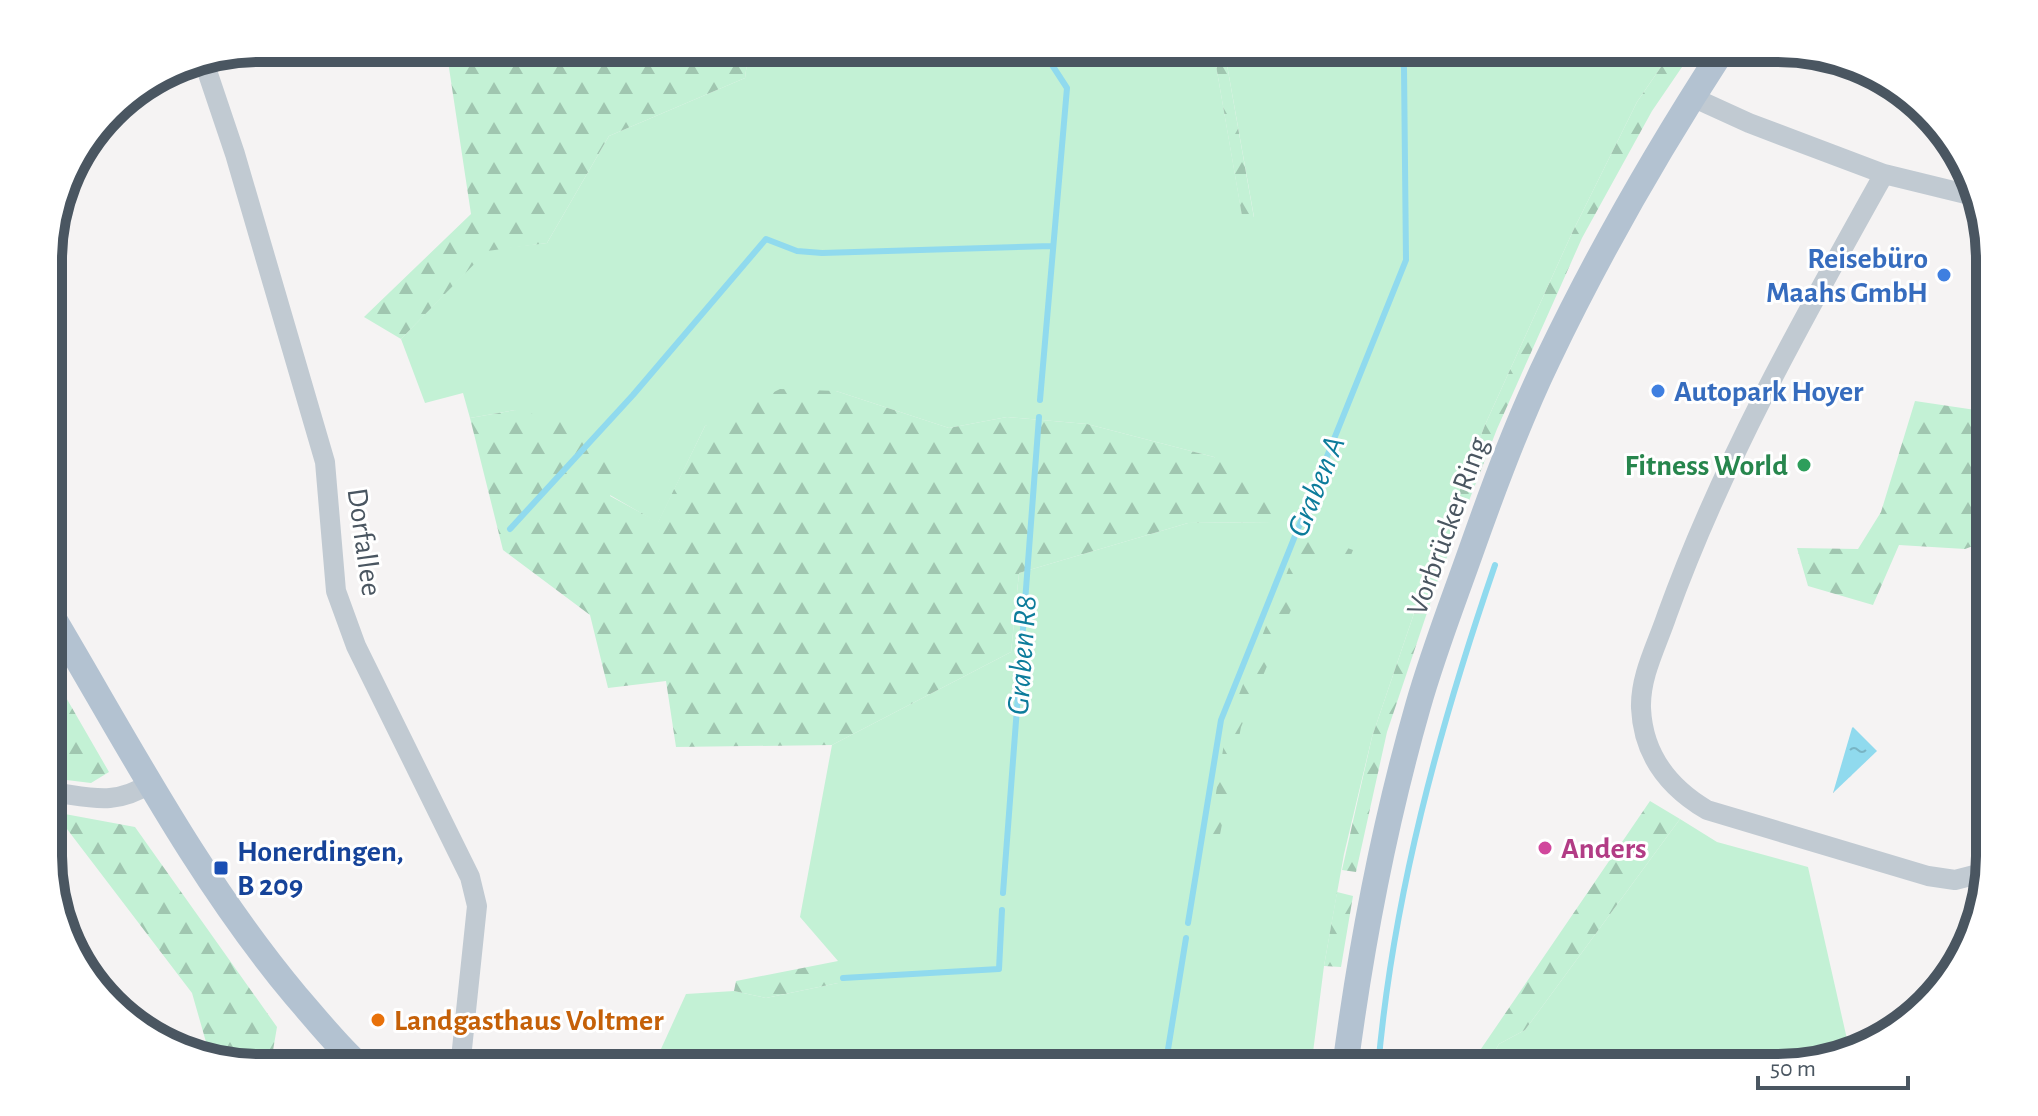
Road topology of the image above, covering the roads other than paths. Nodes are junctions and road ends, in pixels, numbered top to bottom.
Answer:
1 (1715, 62) edge
2 (207, 70) edge
3 (1692, 97) junction
4 (1884, 174) junction
5 (1964, 194) edge
6 (62, 633) edge
7 (151, 783) junction
8 (62, 794) edge
9 (1974, 875) edge
10 (350, 1054) edge
11 (461, 1054) edge
12 (1347, 1054) edge

1 - 3 main road, Vorbrücker Ring
2 - 11 street, Dorfallee
3 - 4 street
3 - 12 main road, Vorbrücker Ring
4 - 5 street
4 - 9 street
6 - 7 main road
7 - 8 street
7 - 10 main road

